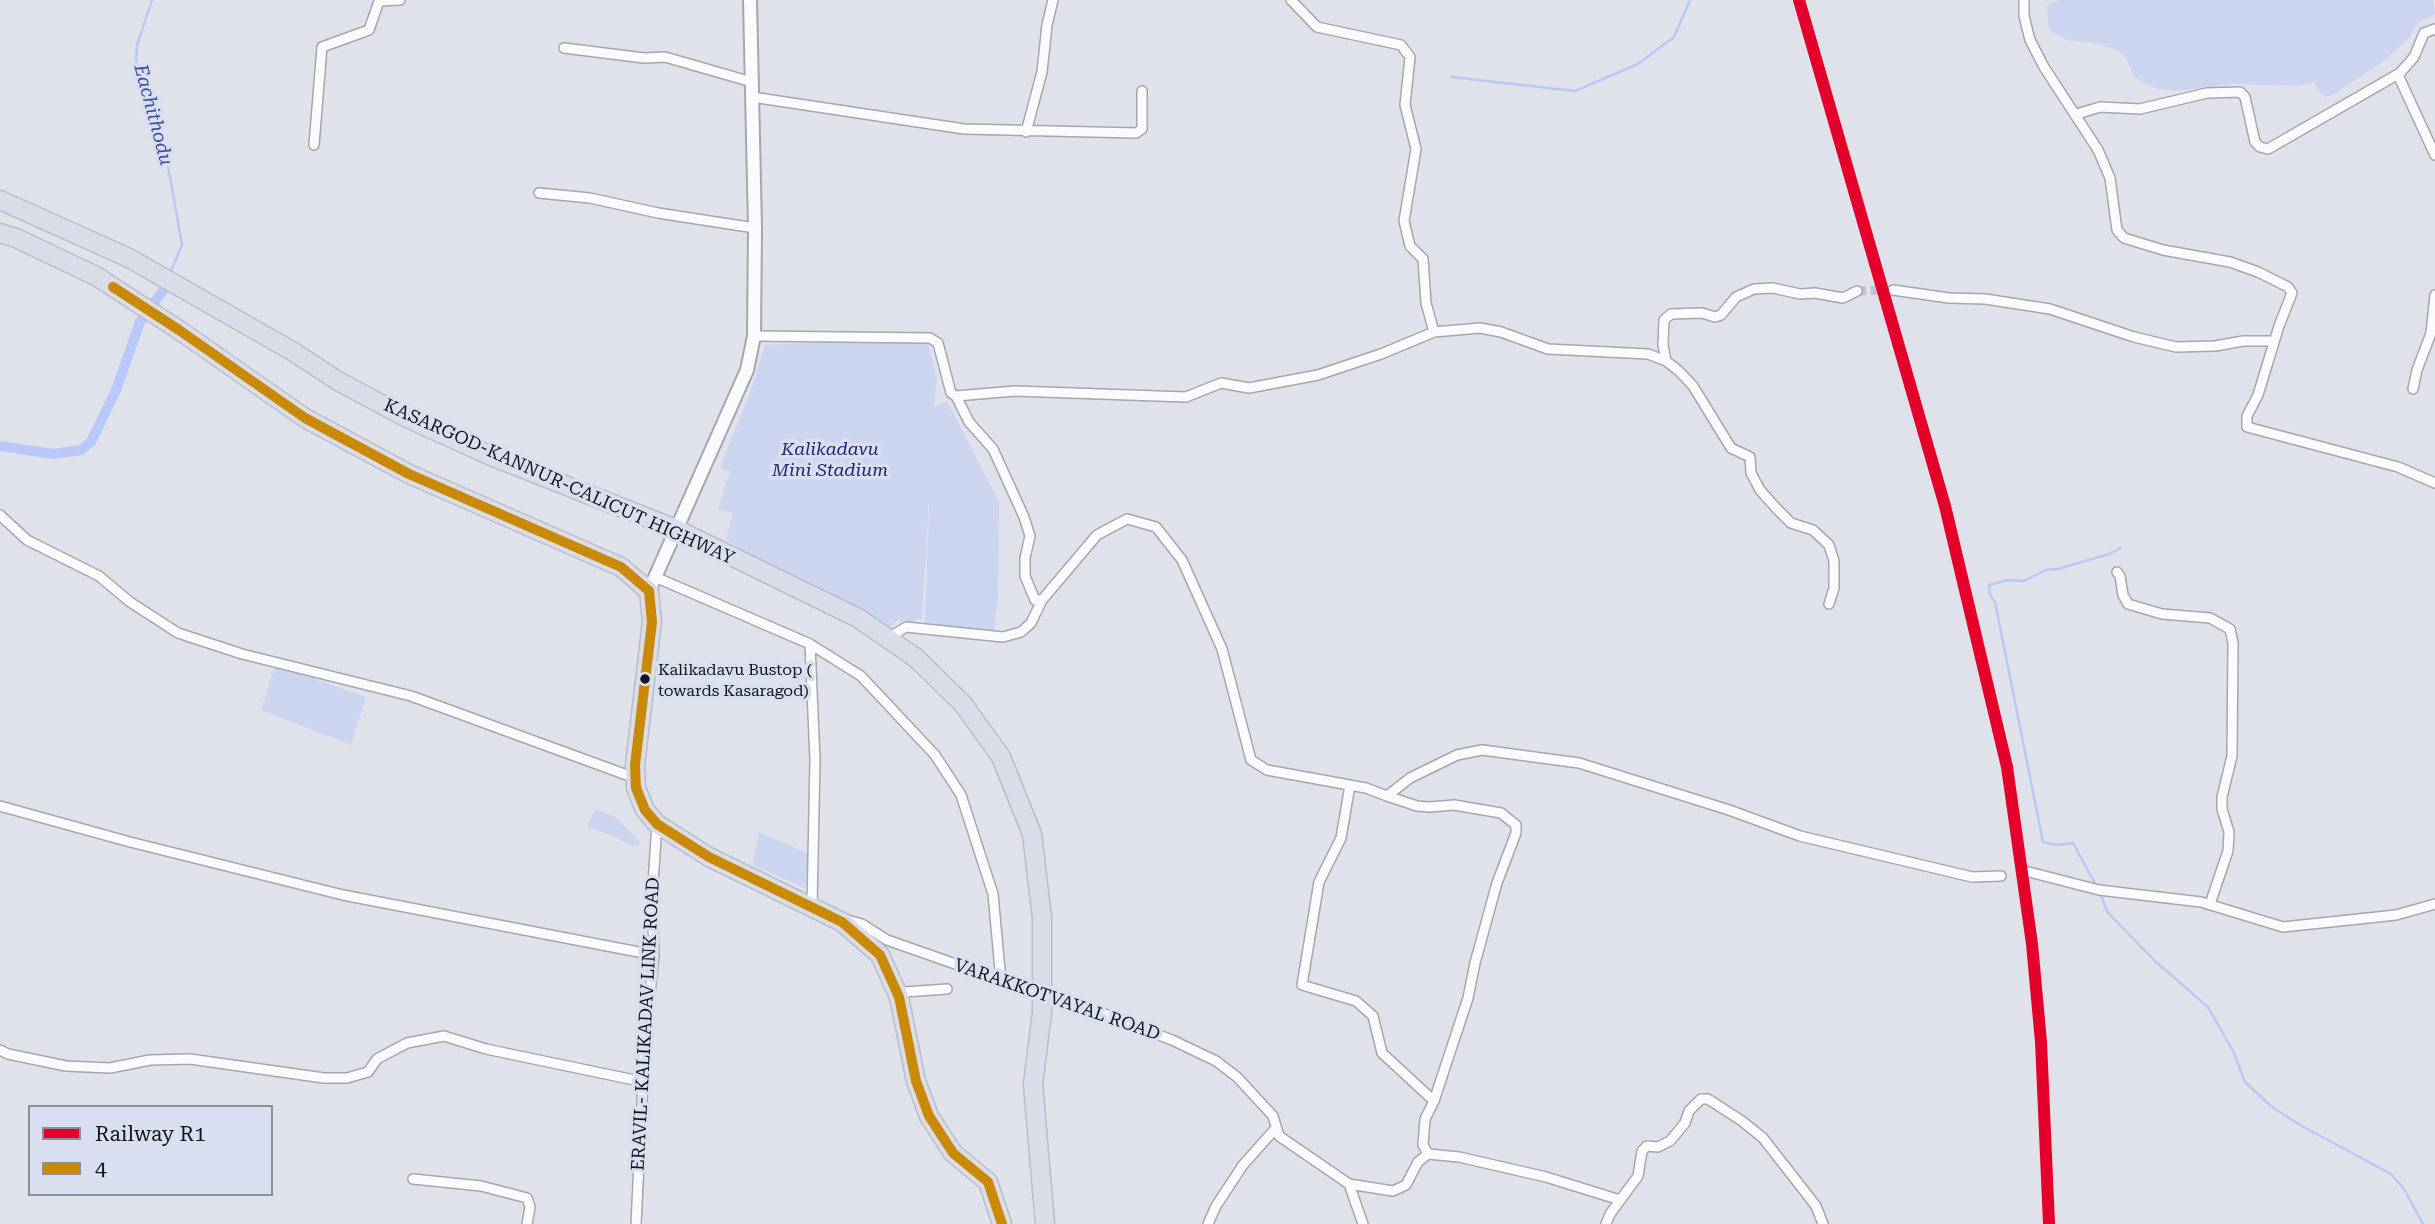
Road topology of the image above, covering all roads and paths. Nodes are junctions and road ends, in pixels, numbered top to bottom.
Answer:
1 (400, 0) edge
2 (750, 0) edge
3 (1053, 0) edge
4 (1291, 0) edge
5 (2024, 0) edge
6 (2435, 29) edge
7 (564, 48) dead end
8 (2398, 75) junction
9 (752, 82) junction
10 (1142, 91) dead end
11 (752, 97) junction
12 (2077, 114) junction
13 (1026, 132) junction
14 (314, 145) dead end
15 (2435, 155) edge
16 (0, 192) edge
17 (539, 193) dead end
18 (0, 200) edge
19 (18, 209) junction
20 (755, 228) junction
21 (0, 233) edge
22 (1857, 290) tunnel mouth
23 (1893, 290) tunnel mouth
24 (2435, 295) edge
25 (1434, 332) junction
26 (754, 336) junction
27 (2274, 341) junction
28 (1666, 361) junction
29 (2413, 389) dead end
30 (956, 396) junction
31 (2435, 483) edge
32 (0, 515) edge
33 (676, 529) junction
34 (2117, 572) dead end
35 (652, 584) junction
36 (1042, 600) junction
37 (1829, 604) dead end
38 (888, 638) junction
39 (810, 644) junction
40 (635, 778) junction
41 (1350, 785) junction
42 (1387, 796) junction
43 (0, 806) edge
44 (657, 824) junction
45 (2029, 872) dead end
46 (2001, 876) dead end
47 (2210, 904) junction
48 (2435, 904) edge
49 (811, 907) junction
50 (842, 922) junction
51 (654, 955) junction
52 (1001, 981) junction
53 (947, 989) dead end
54 (1042, 995) junction
55 (899, 997) junction
56 (0, 1050) edge
57 (644, 1082) junction
58 (1434, 1101) junction
59 (1276, 1128) junction
60 (1428, 1154) junction
61 (413, 1179) dead end
62 (1349, 1184) junction
63 (1620, 1200) junction
64 (527, 1224) edge
65 (636, 1224) edge
66 (1002, 1224) edge
67 (1045, 1224) edge
68 (1208, 1224) edge
69 (1363, 1224) edge
70 (1606, 1224) edge
71 (1823, 1224) edge

1 - 14 street
2 - 9 main road
3 - 13 street
4 - 25 street
5 - 12 street
6 - 8 street
7 - 9 street
8 - 12 street
8 - 15 street
9 - 11 main road
10 - 13 street
11 - 13 street
11 - 20 main road
12 - 27 street
16 - 19 main road
17 - 20 street
18 - 19 highway, KASARGOD-KANNUR-CALICUT HIGHWAY
19 - 33 highway, KASARGOD-KANNUR-CALICUT HIGHWAY
20 - 26 main road
21 - 35 highway
22 - 28 street
23 - 27 street
24 - 29 street
25 - 28 street
25 - 30 street
26 - 30 street
26 - 33 main road
27 - 31 street
28 - 37 street
30 - 36 street
32 - 40 street
33 - 35 main road
33 - 38 highway, KASARGOD-KANNUR-CALICUT HIGHWAY
34 - 47 street
35 - 39 street
35 - 40 highway
36 - 38 street
36 - 41 street
38 - 54 highway, KASARGOD-KANNUR-CALICUT HIGHWAY
39 - 49 street
39 - 52 street
40 - 44 highway
41 - 42 street
41 - 58 street
42 - 46 street
42 - 58 street
43 - 51 street
44 - 49 highway
44 - 51 street, ERAVIL- KALIKADAV LINK ROAD
45 - 47 street
47 - 48 street
49 - 50 highway
50 - 52 street, VARAKKOTVAYAL ROAD
50 - 55 highway
51 - 57 street, ERAVIL- KALIKADAV LINK ROAD
52 - 54 street, VARAKKOTVAYAL ROAD
53 - 55 street
54 - 59 street, VARAKKOTVAYAL ROAD
54 - 67 highway, KASARGOD-KANNUR-CALICUT HIGHWAY
55 - 66 highway
56 - 57 street
57 - 65 street, ERAVIL- KALIKADAV LINK ROAD
58 - 60 street
59 - 62 street, VARAKKOTVAYAL ROAD
59 - 68 street
60 - 62 street
60 - 63 street
61 - 64 street
62 - 69 street
63 - 70 street
63 - 71 street

